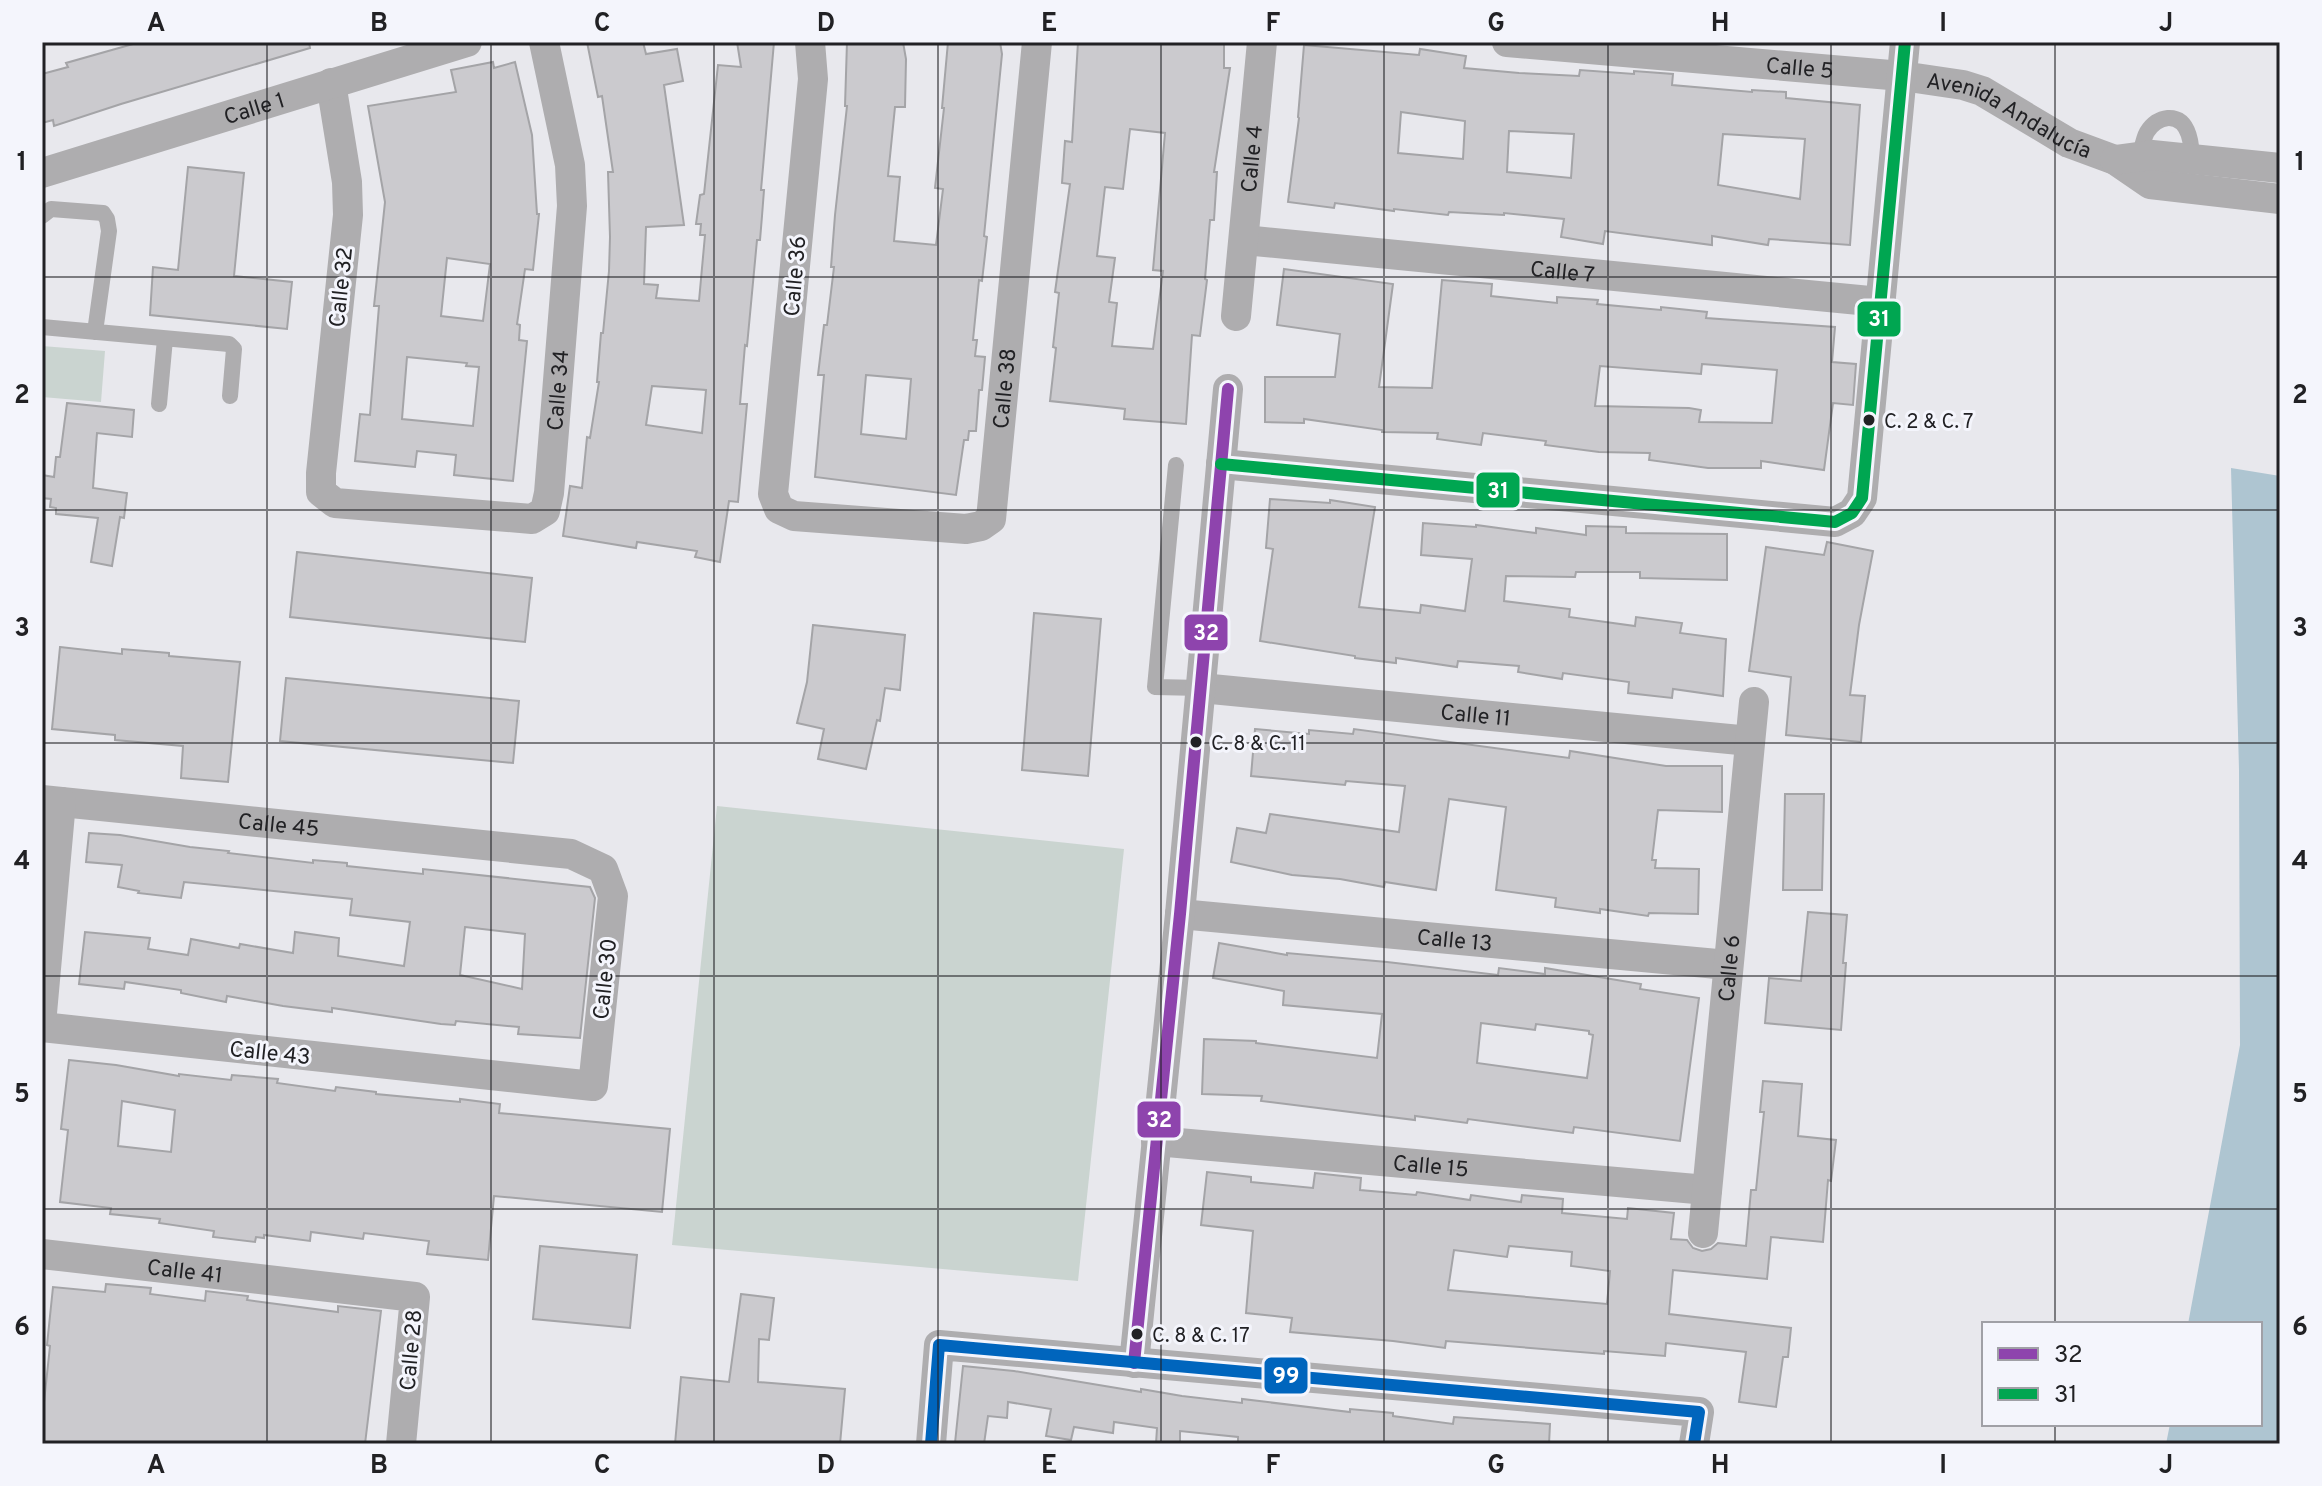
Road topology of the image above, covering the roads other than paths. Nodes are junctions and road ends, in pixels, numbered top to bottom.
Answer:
1 (467, 42) edge
2 (544, 42) edge
3 (810, 42) edge
4 (1037, 42) edge
5 (1262, 42) edge
6 (1507, 42) edge
7 (1905, 42) edge
8 (1902, 76) junction
9 (331, 83) junction
10 (2128, 158) junction
11 (2192, 159) junction
12 (2280, 168) edge
13 (42, 173) edge
14 (2189, 189) junction
15 (2280, 199) edge
16 (42, 216) edge
17 (1244, 240) junction
18 (1880, 302) junction
19 (1236, 316) dead end
20 (42, 327) edge
21 (95, 332) junction
22 (165, 339) junction
23 (1228, 389) dead end
24 (230, 396) dead end
25 (159, 404) dead end
26 (1221, 464) junction
27 (1176, 465) dead end
28 (321, 492) joint
29 (779, 509) joint
30 (1201, 688) junction
31 (1754, 702) dead end
32 (1750, 741) junction
33 (52, 801) edge
34 (517, 849) joint
35 (1180, 914) junction
36 (1728, 965) junction
37 (42, 1013) edge
38 (42, 1027) edge
39 (498, 1077) joint
40 (1156, 1141) junction
41 (1707, 1190) junction
42 (1703, 1233) dead end
43 (42, 1254) edge
44 (327, 1287) joint
45 (1134, 1363) junction
46 (401, 1444) edge
47 (931, 1444) edge
48 (1694, 1444) edge

1 - 9 street, Calle 1
2 - 28 street, Calle 34
3 - 29 street, Calle 36
4 - 29 street, Calle 38
5 - 17 street, Calle 4
6 - 8 street, Calle 5
7 - 8 street
8 - 10 street, Avenida Andalucía
8 - 18 street
9 - 13 street, Calle 1
9 - 28 street, Calle 32
10 - 11 street, Avenida Andalucía
10 - 14 street, Avenida Andalucía
11 - 12 street, Avenida Andalucía
11 - 14 lane
14 - 15 street, Avenida Andalucía
16 - 21 lane
17 - 18 street, Calle 7
17 - 19 street, Calle 4
18 - 26 street
20 - 21 lane
21 - 22 lane
22 - 24 lane
22 - 25 lane
23 - 26 street
26 - 30 street
27 - 30 lane
30 - 32 street, Calle 11
30 - 35 street
31 - 32 street, Calle 6
32 - 36 street, Calle 6
33 - 34 street, Calle 45
33 - 37 street
34 - 39 street, Calle 30
35 - 36 street, Calle 13
35 - 40 street
36 - 41 street, Calle 6
38 - 39 street, Calle 43
40 - 41 street, Calle 15
40 - 45 street
41 - 42 street, Calle 6
43 - 44 street, Calle 41
44 - 46 street, Calle 28
45 - 47 street
45 - 48 street

